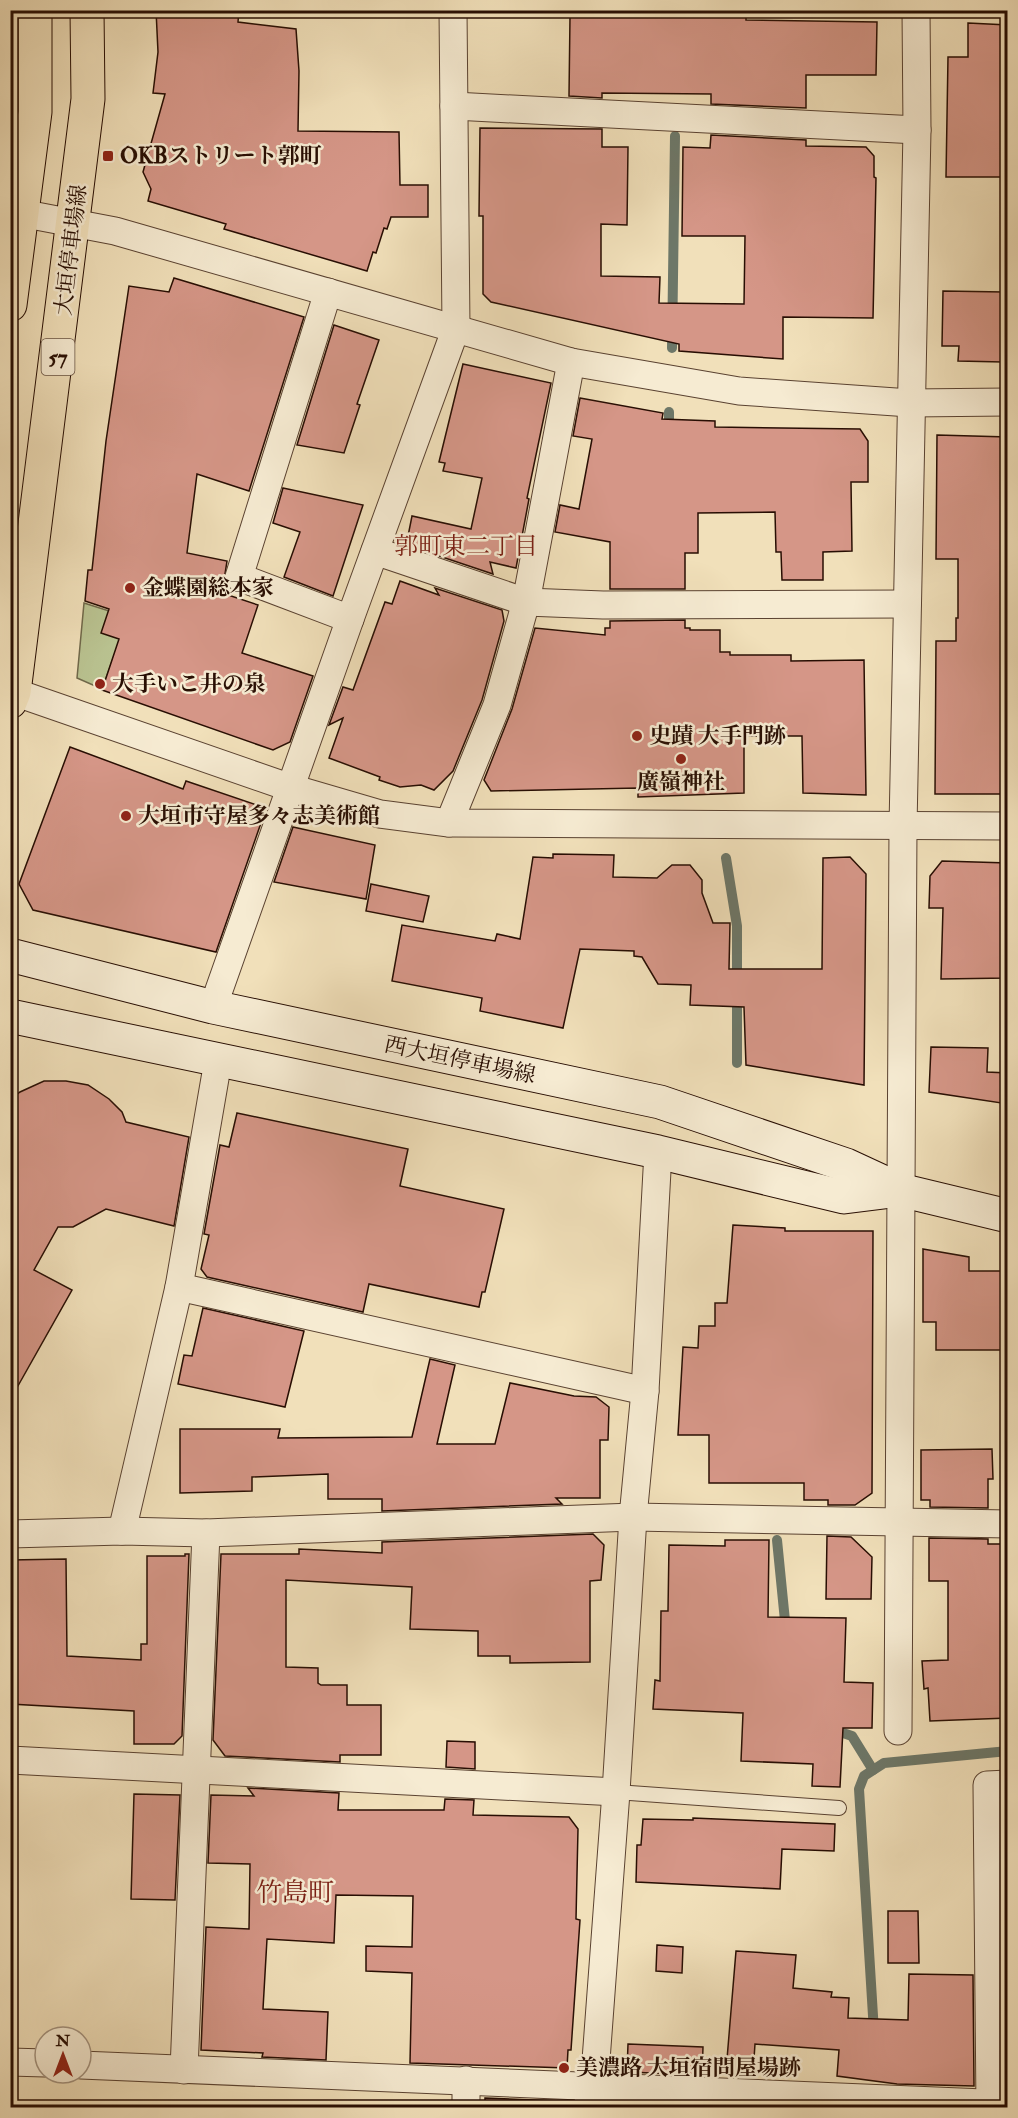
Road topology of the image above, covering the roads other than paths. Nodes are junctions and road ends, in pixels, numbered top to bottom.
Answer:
1 (35, 10) edge
2 (87, 10) edge
3 (453, 10) edge
4 (916, 10) edge
5 (454, 106) junction
6 (917, 130) junction
7 (16, 211) edge
8 (75, 222) junction
9 (328, 292) junction
10 (10, 305) edge
11 (456, 328) junction
12 (571, 362) junction
13 (1008, 402) edge
14 (910, 403) junction
15 (375, 551) junction
16 (526, 602) junction
17 (907, 604) junction
18 (350, 619) junction
19 (12, 697) edge
20 (291, 788) junction
21 (449, 823) junction
22 (1008, 826) edge
23 (903, 827) junction
24 (10, 955) edge
25 (213, 1007) junction
26 (10, 1016) edge
27 (218, 1061) junction
28 (658, 1152) junction
29 (900, 1190) junction
30 (1008, 1216) edge
31 (179, 1287) junction
32 (645, 1391) junction
33 (633, 1517) junction
34 (899, 1520) junction
35 (1008, 1524) edge
36 (122, 1531) junction
37 (206, 1533) junction
38 (10, 1534) edge
39 (898, 1731) dead end
40 (10, 1760) edge
41 (196, 1770) junction
42 (1008, 1784) edge
43 (616, 1792) junction
44 (839, 1808) dead end
45 (10, 2062) edge
46 (33, 2063) edge
47 (93, 2066) edge
48 (184, 2070) junction
49 (466, 2080) junction
50 (590, 2097) edge
51 (996, 2105) edge
52 (466, 2108) edge

1 - 7 main road
2 - 8 main road, 大垣停車場線 / 57
3 - 5 street
4 - 6 street
5 - 6 street
5 - 11 street
6 - 14 street
7 - 8 street
7 - 10 main road
8 - 9 street
8 - 19 main road, 大垣停車場線 / 57
9 - 11 street
9 - 18 street
11 - 12 street
11 - 15 street
12 - 14 street
12 - 16 street
13 - 14 street
14 - 17 street
15 - 16 street
15 - 18 street
16 - 17 street
16 - 21 street
17 - 23 street
18 - 20 street
19 - 20 street
20 - 21 street
20 - 25 street
21 - 23 street
22 - 23 street
23 - 29 street
24 - 25 main road, 西大垣停車場線
25 - 29 main road, 西大垣停車場線
26 - 27 main road, 西大垣停車場線
27 - 28 main road, 西大垣停車場線
27 - 31 street
28 - 29 main road, 西大垣停車場線
28 - 32 street
29 - 30 main road, 西大垣停車場線
29 - 34 street
31 - 32 street
31 - 36 street
32 - 33 street
33 - 34 street
33 - 37 street
33 - 43 street
34 - 35 street
34 - 39 street
36 - 37 street
36 - 38 street
37 - 41 street
40 - 41 street
41 - 43 street
41 - 48 street
42 - 51 street
43 - 44 lane
43 - 50 street
45 - 46 street
47 - 48 street
48 - 49 street
49 - 50 street
49 - 52 street
50 - 51 street

